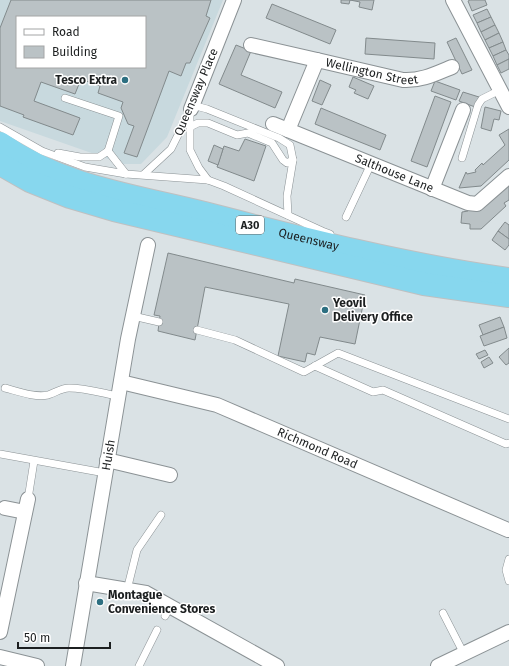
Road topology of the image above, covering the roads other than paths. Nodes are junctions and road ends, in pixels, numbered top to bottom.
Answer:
1 (234, 0) edge
2 (453, 0) edge
3 (251, 45) dead end
4 (317, 60) junction
5 (452, 67) dead end
6 (504, 87) edge
7 (66, 98) dead end
8 (191, 107) junction
9 (509, 107) edge
10 (463, 110) dead end
11 (273, 124) dead end
12 (0, 127) edge
13 (190, 127) junction
14 (288, 130) junction
15 (0, 143) edge
16 (42, 151) junction
17 (108, 151) junction
18 (462, 158) dead end
19 (293, 160) junction
20 (0, 164) edge
21 (370, 164) junction
22 (126, 174) junction
23 (144, 174) junction
24 (509, 176) edge
25 (208, 180) junction
26 (432, 189) junction
27 (288, 215) junction
28 (346, 217) dead end
29 (337, 236) dead end
30 (148, 245) dead end
31 (374, 247) dead end
32 (407, 262) junction
33 (509, 279) edge
34 (509, 296) edge
35 (133, 316) junction
36 (159, 322) dead end
37 (197, 330) dead end
38 (315, 366) junction
39 (120, 382) junction
40 (5, 388) dead end
41 (118, 396) junction
42 (509, 419) edge
43 (509, 443) edge
44 (0, 454) edge
45 (34, 461) junction
46 (106, 466) junction
47 (170, 475) dead end
48 (26, 506) junction
49 (5, 508) dead end
50 (161, 515) dead end
51 (509, 531) edge
52 (509, 559) edge
53 (509, 581) edge
54 (86, 583) junction
55 (127, 590) junction
56 (443, 613) dead end
57 (157, 630) dead end
58 (0, 632) edge
59 (509, 632) edge
60 (464, 654) junction
61 (0, 657) edge
62 (37, 666) edge
63 (73, 666) edge
64 (139, 666) edge
65 (277, 666) edge
66 (438, 666) edge

1 - 8 street, Queensway Place
2 - 6 street
3 - 4 street
4 - 5 street, Wellington Street
4 - 14 street, Wellington Street
6 - 9 street
6 - 18 lane
7 - 17 lane
8 - 13 lane
8 - 19 lane
8 - 23 lane, Queensway Place
10 - 26 street
11 - 14 street, Salthouse Lane
12 - 16 lane
13 - 19 lane
13 - 25 lane
14 - 21 street, Salthouse Lane
15 - 32 highway, Queensway / A30
16 - 17 lane
16 - 22 lane
17 - 22 lane
19 - 27 lane
20 - 34 highway, Queensway / A30
21 - 26 street, Salthouse Lane
21 - 28 lane
22 - 23 lane
23 - 25 lane
24 - 26 street, Salthouse Lane
25 - 27 lane
27 - 29 lane
30 - 35 street, Huish
31 - 32 lane
32 - 33 highway, Queensway / A30
35 - 36 lane
35 - 39 street, Huish
37 - 38 lane
38 - 42 lane
38 - 43 lane
39 - 41 street, Huish
39 - 51 street, Richmond Road
40 - 41 lane
41 - 46 street, Huish
44 - 45 lane
45 - 46 lane
45 - 48 lane
46 - 47 street
46 - 54 street, Huish
48 - 49 street
48 - 58 street
50 - 55 lane
52 - 53 lane
54 - 55 street
54 - 63 street, Huish
55 - 65 street
56 - 60 lane
57 - 64 lane
59 - 60 street
60 - 66 street
61 - 62 street

